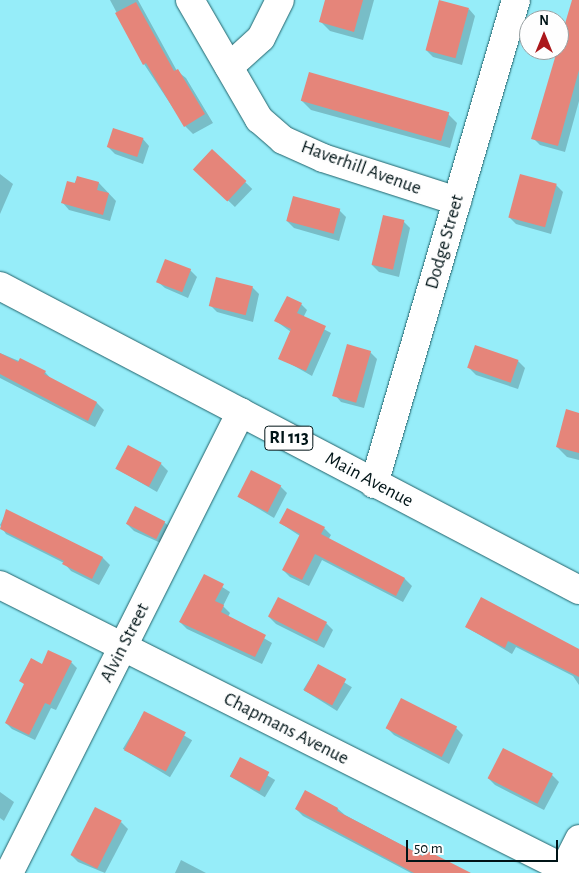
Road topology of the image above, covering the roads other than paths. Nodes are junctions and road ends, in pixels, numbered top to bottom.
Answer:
1 (190, 0) edge
2 (280, 0) edge
3 (516, 0) edge
4 (228, 66) junction
5 (457, 201) junction
6 (0, 286) edge
7 (241, 412) junction
8 (374, 484) junction
9 (0, 585) edge
10 (579, 590) edge
11 (123, 647) junction
12 (579, 839) edge
13 (566, 872) edge
14 (9, 873) edge

1 - 4 street, Haverhill Avenue
2 - 4 street
3 - 5 street, Dodge Street
4 - 5 street, Haverhill Avenue
5 - 8 street, Dodge Street
6 - 7 street, Main Avenue / RI 113
7 - 8 street, Main Avenue / RI 113
7 - 11 street, Alvin Street
8 - 10 street, Main Avenue / RI 113
9 - 11 street, Chapmans Avenue
11 - 13 street, Chapmans Avenue
11 - 14 street, Alvin Street
12 - 13 street

